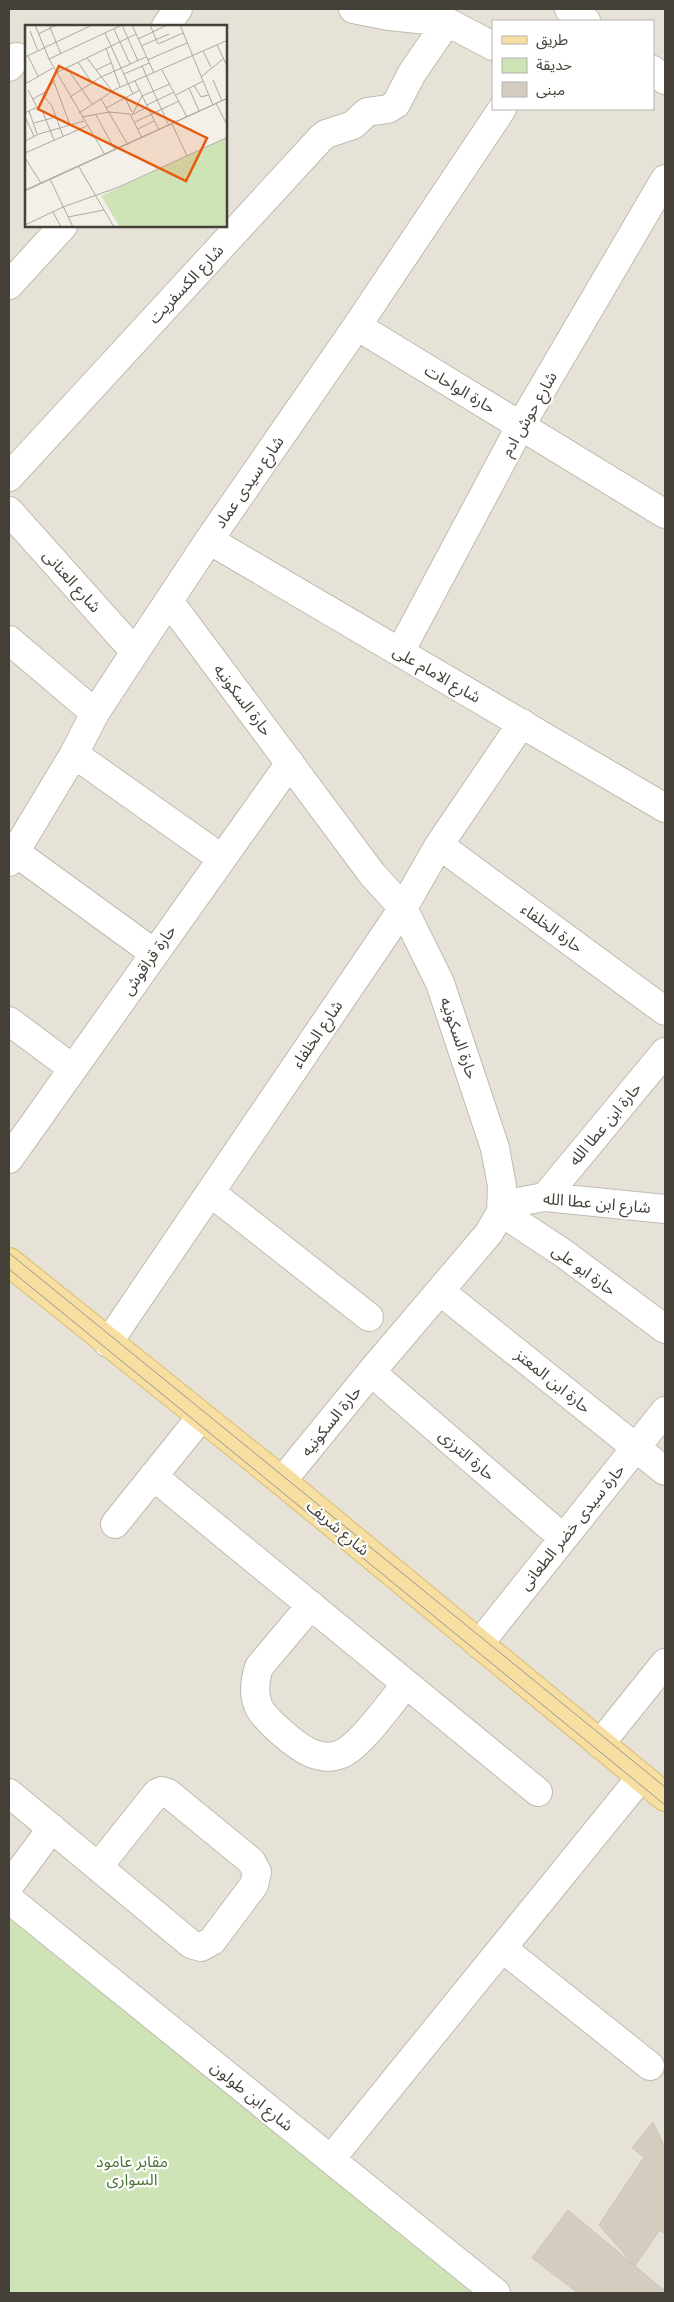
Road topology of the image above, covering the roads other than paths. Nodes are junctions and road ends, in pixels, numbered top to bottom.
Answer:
1 (178, 9) edge
2 (353, 9) edge
3 (568, 9) edge
4 (560, 20) edge
5 (584, 20) edge
6 (447, 22) junction
7 (167, 25) edge
8 (492, 45) edge
9 (654, 71) edge
10 (665, 80) edge
11 (501, 110) edge
12 (665, 179) edge
13 (62, 228) edge
14 (12, 275) edge
15 (357, 326) junction
16 (521, 425) junction
17 (9, 477) edge
18 (9, 511) edge
19 (665, 514) edge
20 (209, 540) junction
21 (169, 601) junction
22 (9, 640) edge
23 (135, 652) junction
24 (400, 652) junction
25 (95, 713) junction
26 (522, 723) junction
27 (74, 754) junction
28 (290, 762) junction
29 (665, 808) edge
30 (439, 844) junction
31 (12, 857) edge
32 (221, 858) junction
33 (403, 908) junction
34 (154, 953) junction
35 (665, 1010) edge
36 (9, 1022) edge
37 (665, 1052) edge
38 (72, 1068) junction
39 (9, 1159) edge
40 (210, 1192) junction
41 (545, 1196) junction
42 (665, 1209) edge
43 (501, 1212) junction
44 (9, 1262) edge
45 (440, 1291) junction
46 (369, 1318) dead end
47 (665, 1330) edge
48 (108, 1343) junction
49 (371, 1372) junction
50 (665, 1411) edge
51 (201, 1417) junction
52 (636, 1448) junction
53 (665, 1471) edge
54 (153, 1476) junction
55 (282, 1481) junction
56 (114, 1524) dead end
57 (563, 1538) junction
58 (311, 1606) junction
59 (479, 1644) junction
60 (665, 1663) edge
61 (406, 1684) junction
62 (600, 1744) junction
63 (641, 1777) junction
64 (538, 1792) dead end
65 (9, 1793) edge
66 (665, 1797) edge
67 (52, 1828) junction
68 (98, 1866) junction
69 (9, 1886) edge
70 (9, 1899) edge
71 (502, 1948) junction
72 (650, 2066) dead end
73 (331, 2159) junction
74 (496, 2293) edge

1 - 7 street
2 - 6 street
3 - 4 street
3 - 5 street
6 - 8 street
6 - 17 street, شارع الكسفريت
9 - 10 street
11 - 15 street, شارع سيدى عماد
12 - 16 street, شارع حوش ادم
13 - 14 street
15 - 16 street, حارة الواحات
15 - 20 street, شارع سيدى عماد
16 - 19 street, حارة الواحات
16 - 24 street, شارع حوش ادم
18 - 23 street, شارع العنانى
20 - 21 street, شارع سيدى عماد
20 - 24 street, شارع الامام على
21 - 23 street, شارع سيدى عماد
21 - 28 street, حارة السكونيه
22 - 25 street
23 - 25 street, شارع سيدى عماد
24 - 26 street, شارع الامام على
25 - 27 street, شارع سيدى عماد
26 - 29 street, شارع الامام على
26 - 30 street, شارع الخلفاء
27 - 31 street, شارع سيدى عماد
27 - 32 street
28 - 32 street, حارة قراقوش
28 - 33 street, حارة السكونيه
30 - 33 street, شارع الخلفاء
30 - 35 street, حارة الخلفاء
31 - 34 street
32 - 34 street, حارة قراقوش
33 - 40 street, شارع الخلفاء
33 - 43 street, حارة السكونيه
34 - 38 street, حارة قراقوش
36 - 38 street
37 - 41 street, حارة ابن عطا الله
38 - 39 street, حارة قراقوش
40 - 46 street
40 - 48 street, شارع الخلفاء
41 - 42 street, شارع ابن عطا الله
41 - 43 street, شارع ابن عطا الله
43 - 45 street, حارة السكونيه
43 - 47 street, حارة ابو على
44 - 48 main road, شارع شريف
45 - 49 street, حارة السكونيه
45 - 52 street, حارة ابن المعتز
48 - 51 main road, شارع شريف
49 - 55 street, حارة السكونيه
49 - 57 street, حارة الترزى
50 - 52 street, حارة سيدى خضر الطعانى
51 - 54 street
51 - 55 main road, شارع شريف
52 - 53 street, حارة ابن المعتز
52 - 57 street, حارة سيدى خضر الطعانى
54 - 56 street
54 - 58 street
55 - 59 main road, شارع شريف
57 - 59 street, حارة سيدى خضر الطعانى
58 - 61 street
58 - 61 street
59 - 62 main road, شارع شريف
60 - 62 street
61 - 64 street
62 - 63 main road, شارع شريف
63 - 66 main road, شارع شريف
63 - 71 street
65 - 67 street
67 - 68 street
67 - 69 street
68 - 68 street
70 - 73 street, شارع ابن طولون
71 - 72 street
71 - 73 street
73 - 74 street, شارع ابن طولون

